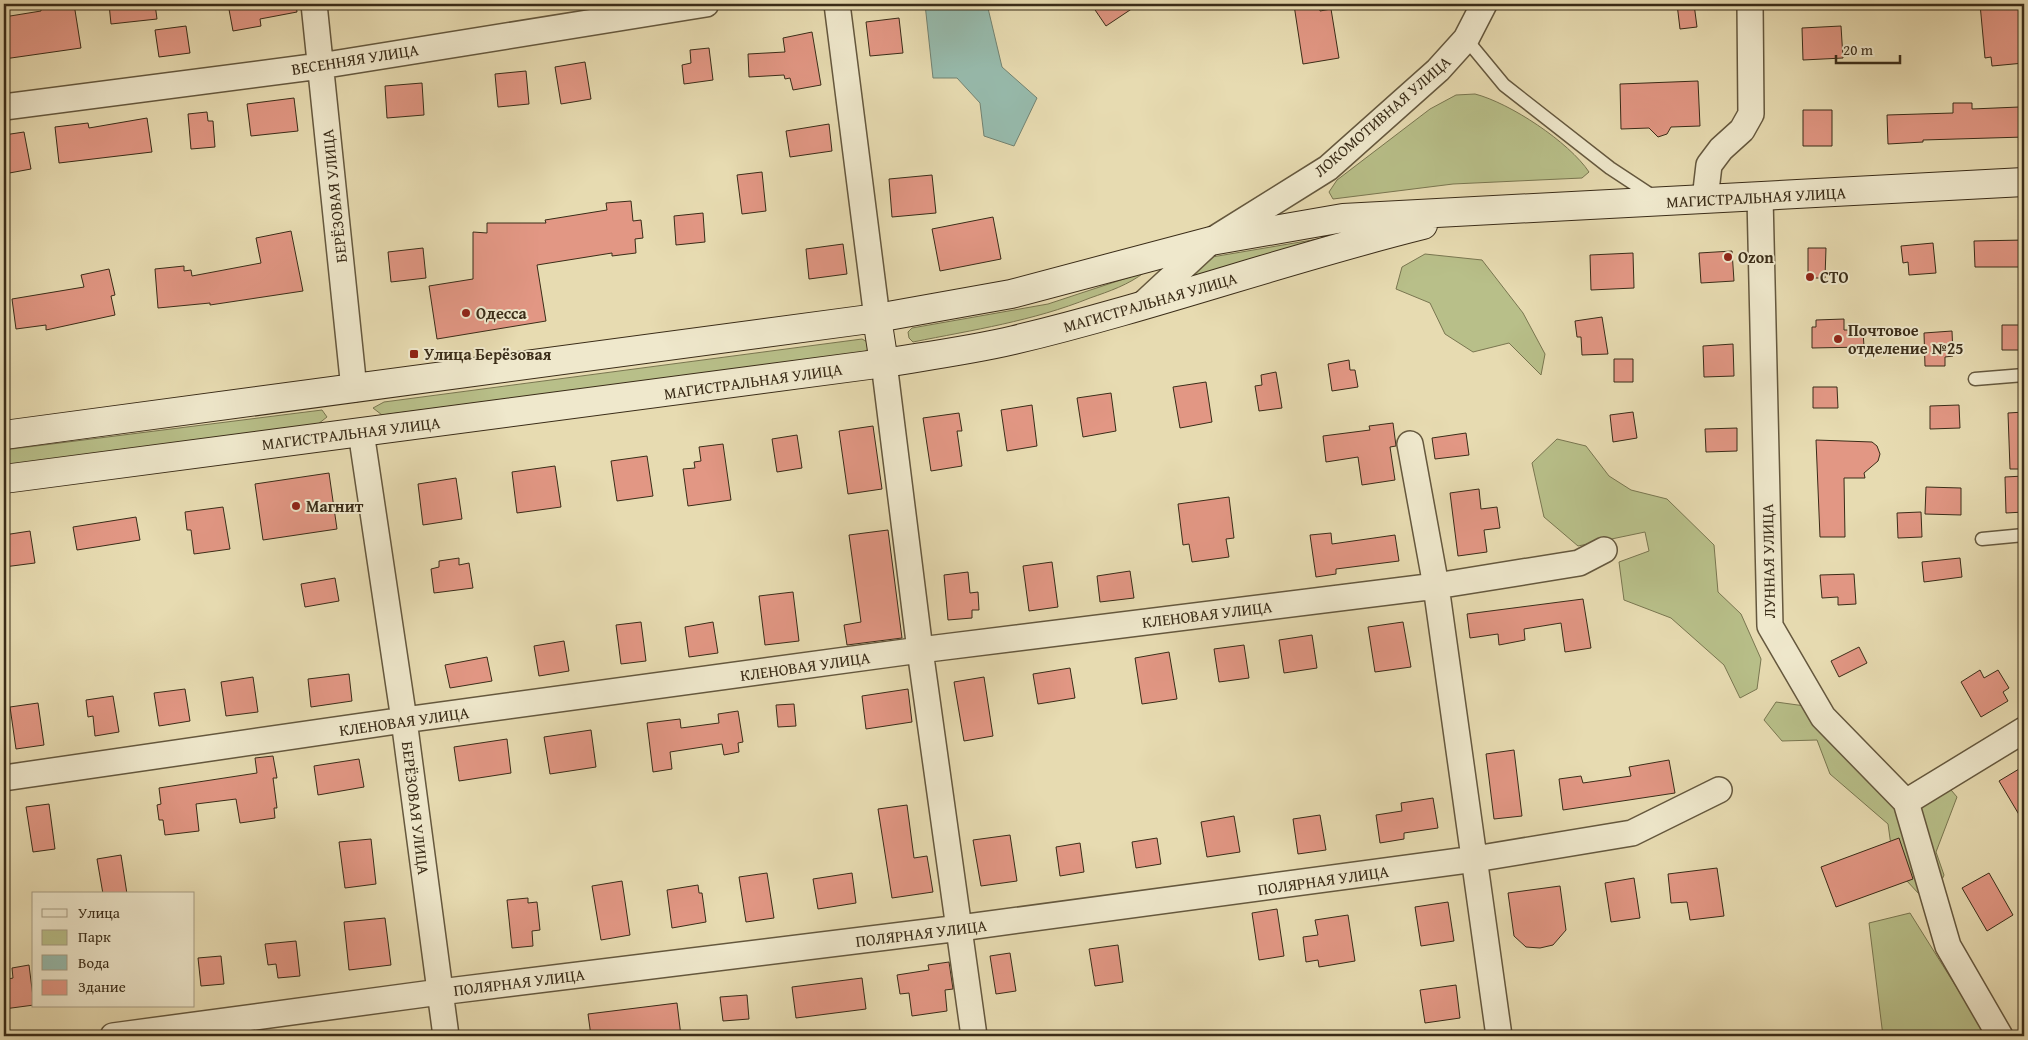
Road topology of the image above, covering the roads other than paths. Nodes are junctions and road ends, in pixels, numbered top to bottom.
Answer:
1 (314, 4) edge
2 (706, 4) edge
3 (837, 4) edge
4 (1484, 4) edge
5 (1750, 4) edge
6 (1466, 39) junction
7 (320, 66) junction
8 (4, 107) edge
9 (2024, 182) edge
10 (1760, 197) junction
11 (1705, 199) junction
12 (1660, 201) junction
13 (1488, 210) junction
14 (1211, 241) junction
15 (1141, 306) junction
16 (877, 318) junction
17 (884, 363) junction
18 (2024, 375) edge
19 (1974, 379) dead end
20 (354, 388) junction
21 (361, 432) junction
22 (4, 435) edge
23 (1410, 444) dead end
24 (4, 479) edge
25 (2024, 535) edge
26 (1982, 539) dead end
27 (1604, 550) dead end
28 (1436, 586) junction
29 (920, 650) junction
30 (404, 720) junction
31 (2024, 730) edge
32 (4, 778) edge
33 (1719, 790) dead end
34 (1906, 802) junction
35 (1475, 859) junction
36 (960, 928) junction
37 (440, 992) junction
38 (191, 1031) edge
39 (113, 1036) edge
40 (446, 1036) edge
41 (974, 1036) edge
42 (1499, 1036) edge
43 (2000, 1036) edge

1 - 7 street, БЕРЁЗОВАЯ УЛИЦА
2 - 7 street, ВЕСЕННЯЯ УЛИЦА
3 - 16 street
4 - 6 street, ЛОКОМОТИВНАЯ УЛИЦА
5 - 11 street
6 - 12 lane
6 - 14 street, ЛОКОМОТИВНАЯ УЛИЦА
7 - 8 street, ВЕСЕННЯЯ УЛИЦА
7 - 20 street, БЕРЁЗОВАЯ УЛИЦА
9 - 10 main road, МАГИСТРАЛЬНАЯ УЛИЦА
10 - 11 main road, МАГИСТРАЛЬНАЯ УЛИЦА
10 - 34 street, ЛУННАЯ УЛИЦА
11 - 12 main road, МАГИСТРАЛЬНАЯ УЛИЦА
12 - 13 main road, МАГИСТРАЛЬНАЯ УЛИЦА
13 - 14 main road, МАГИСТРАЛЬНАЯ УЛИЦА
13 - 15 main road, МАГИСТРАЛЬНАЯ УЛИЦА
14 - 15 street, ЛОКОМОТИВНАЯ УЛИЦА
14 - 16 main road, МАГИСТРАЛЬНАЯ УЛИЦА
15 - 17 main road, МАГИСТРАЛЬНАЯ УЛИЦА
16 - 17 main road
16 - 20 main road, МАГИСТРАЛЬНАЯ УЛИЦА
17 - 21 main road, МАГИСТРАЛЬНАЯ УЛИЦА
17 - 29 street
18 - 19 lane
20 - 21 main road
20 - 22 main road, МАГИСТРАЛЬНАЯ УЛИЦА
21 - 24 main road, МАГИСТРАЛЬНАЯ УЛИЦА
21 - 30 street, БЕРЁЗОВАЯ УЛИЦА
23 - 28 street
25 - 26 lane
27 - 28 street, КЛЕНОВАЯ УЛИЦА
28 - 29 street, КЛЕНОВАЯ УЛИЦА
28 - 35 street
29 - 30 street, КЛЕНОВАЯ УЛИЦА
29 - 36 street
30 - 32 street, КЛЕНОВАЯ УЛИЦА
30 - 37 street, БЕРЁЗОВАЯ УЛИЦА
31 - 34 street
33 - 35 street, ПОЛЯРНАЯ УЛИЦА
34 - 43 street, ЛУННАЯ УЛИЦА
35 - 36 street, ПОЛЯРНАЯ УЛИЦА
35 - 42 street
36 - 37 street, ПОЛЯРНАЯ УЛИЦА
36 - 41 street
37 - 38 street, ПОЛЯРНАЯ УЛИЦА
37 - 40 street, БЕРЁЗОВАЯ УЛИЦА
38 - 39 street, ПОЛЯРНАЯ УЛИЦА

